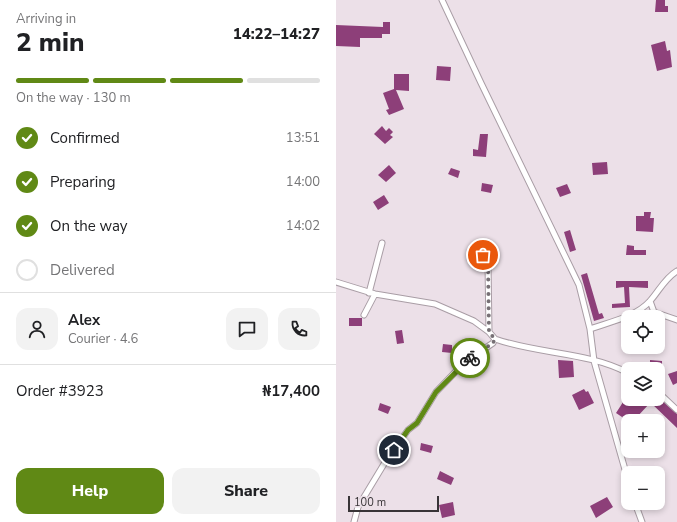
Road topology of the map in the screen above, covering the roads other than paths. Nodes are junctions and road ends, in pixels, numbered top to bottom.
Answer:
1 (442, 0) edge
2 (382, 243) dead end
3 (483, 255) dead end
4 (677, 271) edge
5 (336, 282) edge
6 (372, 293) junction
7 (650, 301) junction
8 (364, 315) dead end
9 (677, 320) edge
10 (590, 329) junction
11 (489, 332) junction
12 (495, 339) junction
13 (457, 349) dead end
14 (471, 358) junction
15 (594, 361) junction
16 (621, 371) edge
17 (665, 399) edge
18 (677, 410) edge
19 (624, 466) edge
20 (638, 510) edge
21 (354, 522) edge
22 (642, 522) edge

1 - 10 street
2 - 6 street
3 - 11 street
4 - 7 street
5 - 6 street
6 - 8 street
6 - 11 street
7 - 9 street
7 - 10 street
10 - 15 street
11 - 12 street
12 - 14 street
12 - 15 street
13 - 14 street
14 - 21 street
15 - 16 street
15 - 19 street
17 - 18 street
20 - 22 street

